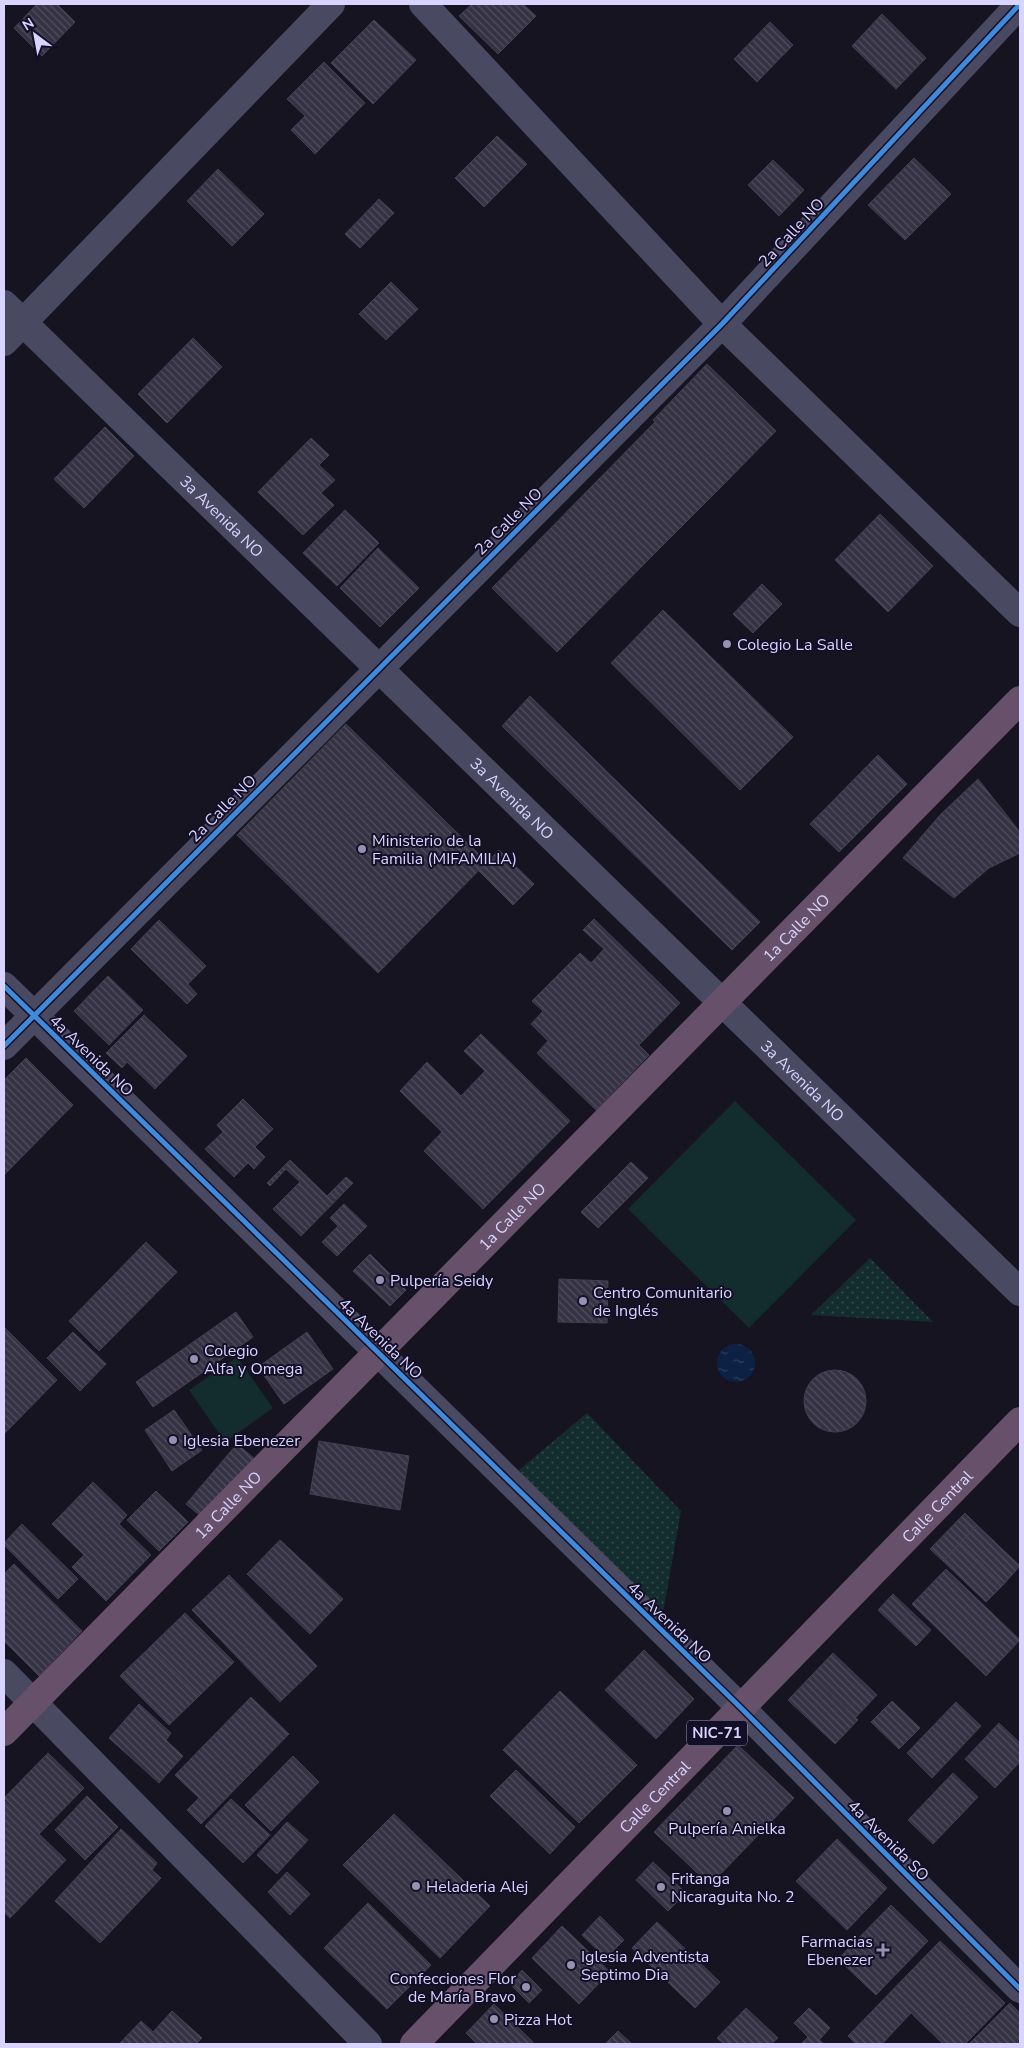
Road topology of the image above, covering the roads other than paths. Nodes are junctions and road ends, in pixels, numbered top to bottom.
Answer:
1 (331, 4) edge
2 (423, 4) edge
3 (1020, 4) edge
4 (10, 323) edge
5 (722, 324) junction
6 (1020, 613) edge
7 (378, 669) junction
8 (1020, 700) edge
9 (4, 986) edge
10 (722, 1002) junction
11 (34, 1016) junction
12 (4, 1046) edge
13 (1020, 1292) edge
14 (378, 1353) junction
15 (1020, 1421) edge
16 (4, 1673) edge
17 (33, 1702) junction
18 (741, 1708) junction
19 (4, 1732) edge
20 (1020, 1989) edge
21 (368, 2044) edge
22 (414, 2044) edge

1 - 4 street
2 - 5 street
3 - 5 street, 2a Calle NO
4 - 7 street, 3a Avenida NO
5 - 6 street
5 - 7 street, 2a Calle NO
7 - 10 street, 3a Avenida NO
7 - 11 street, 2a Calle NO
8 - 10 highway, 1a Calle NO
9 - 11 street, 4a Avenida NO
10 - 13 street, 3a Avenida NO
10 - 14 highway, 1a Calle NO
11 - 12 street, 2a Calle NO
11 - 14 street, 4a Avenida NO
14 - 17 highway, 1a Calle NO
14 - 18 street, 4a Avenida NO
15 - 18 highway, Calle Central / NIC-71
16 - 17 street
17 - 19 highway, 1a Calle NO
17 - 21 street
18 - 20 street, 4a Avenida SO
18 - 22 highway, Calle Central / NIC-71

